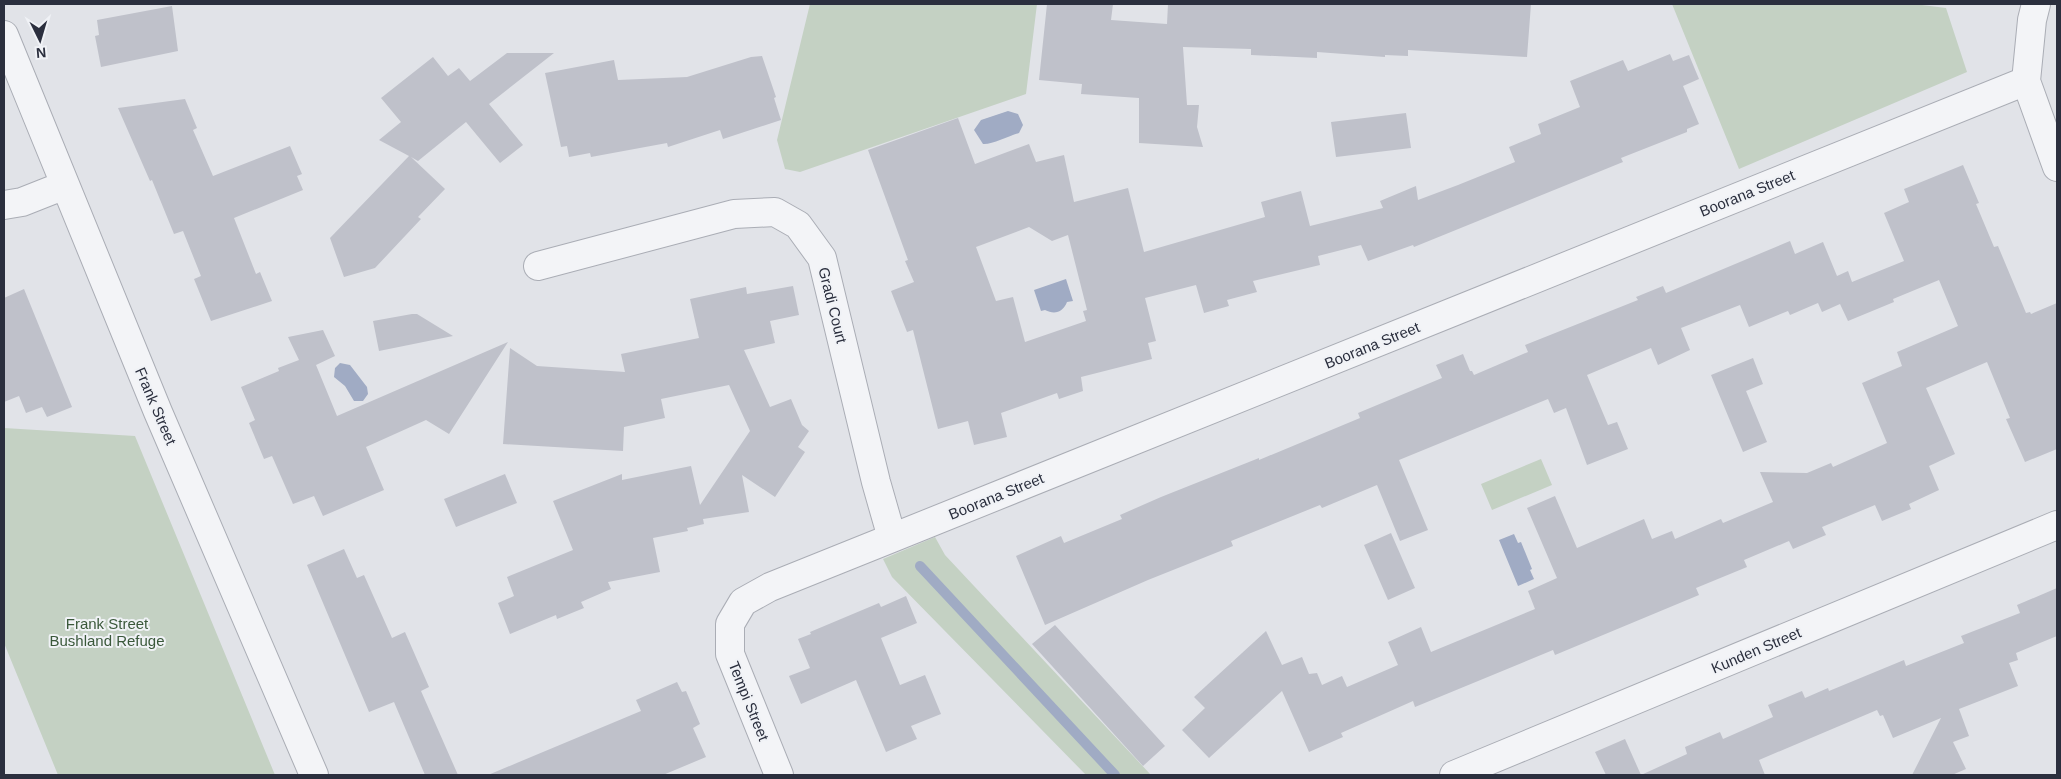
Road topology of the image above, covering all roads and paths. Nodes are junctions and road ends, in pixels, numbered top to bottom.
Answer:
1 (2036, 4) edge
2 (4, 35) edge
3 (2026, 81) junction
4 (2057, 167) edge
5 (65, 185) junction
6 (4, 205) edge
7 (538, 266) dead end
8 (2057, 524) edge
9 (892, 538) junction
10 (730, 624) joint
11 (314, 775) edge
12 (779, 775) edge
13 (1454, 775) edge

1 - 3 street
2 - 5 street, Frank Street
3 - 4 street
3 - 9 street, Boorana Street
5 - 6 street
5 - 11 street, Frank Street
7 - 9 street, Gradi Court
8 - 13 street, Kunden Street
9 - 10 street, Boorana Street
10 - 12 street, Tempi Street

